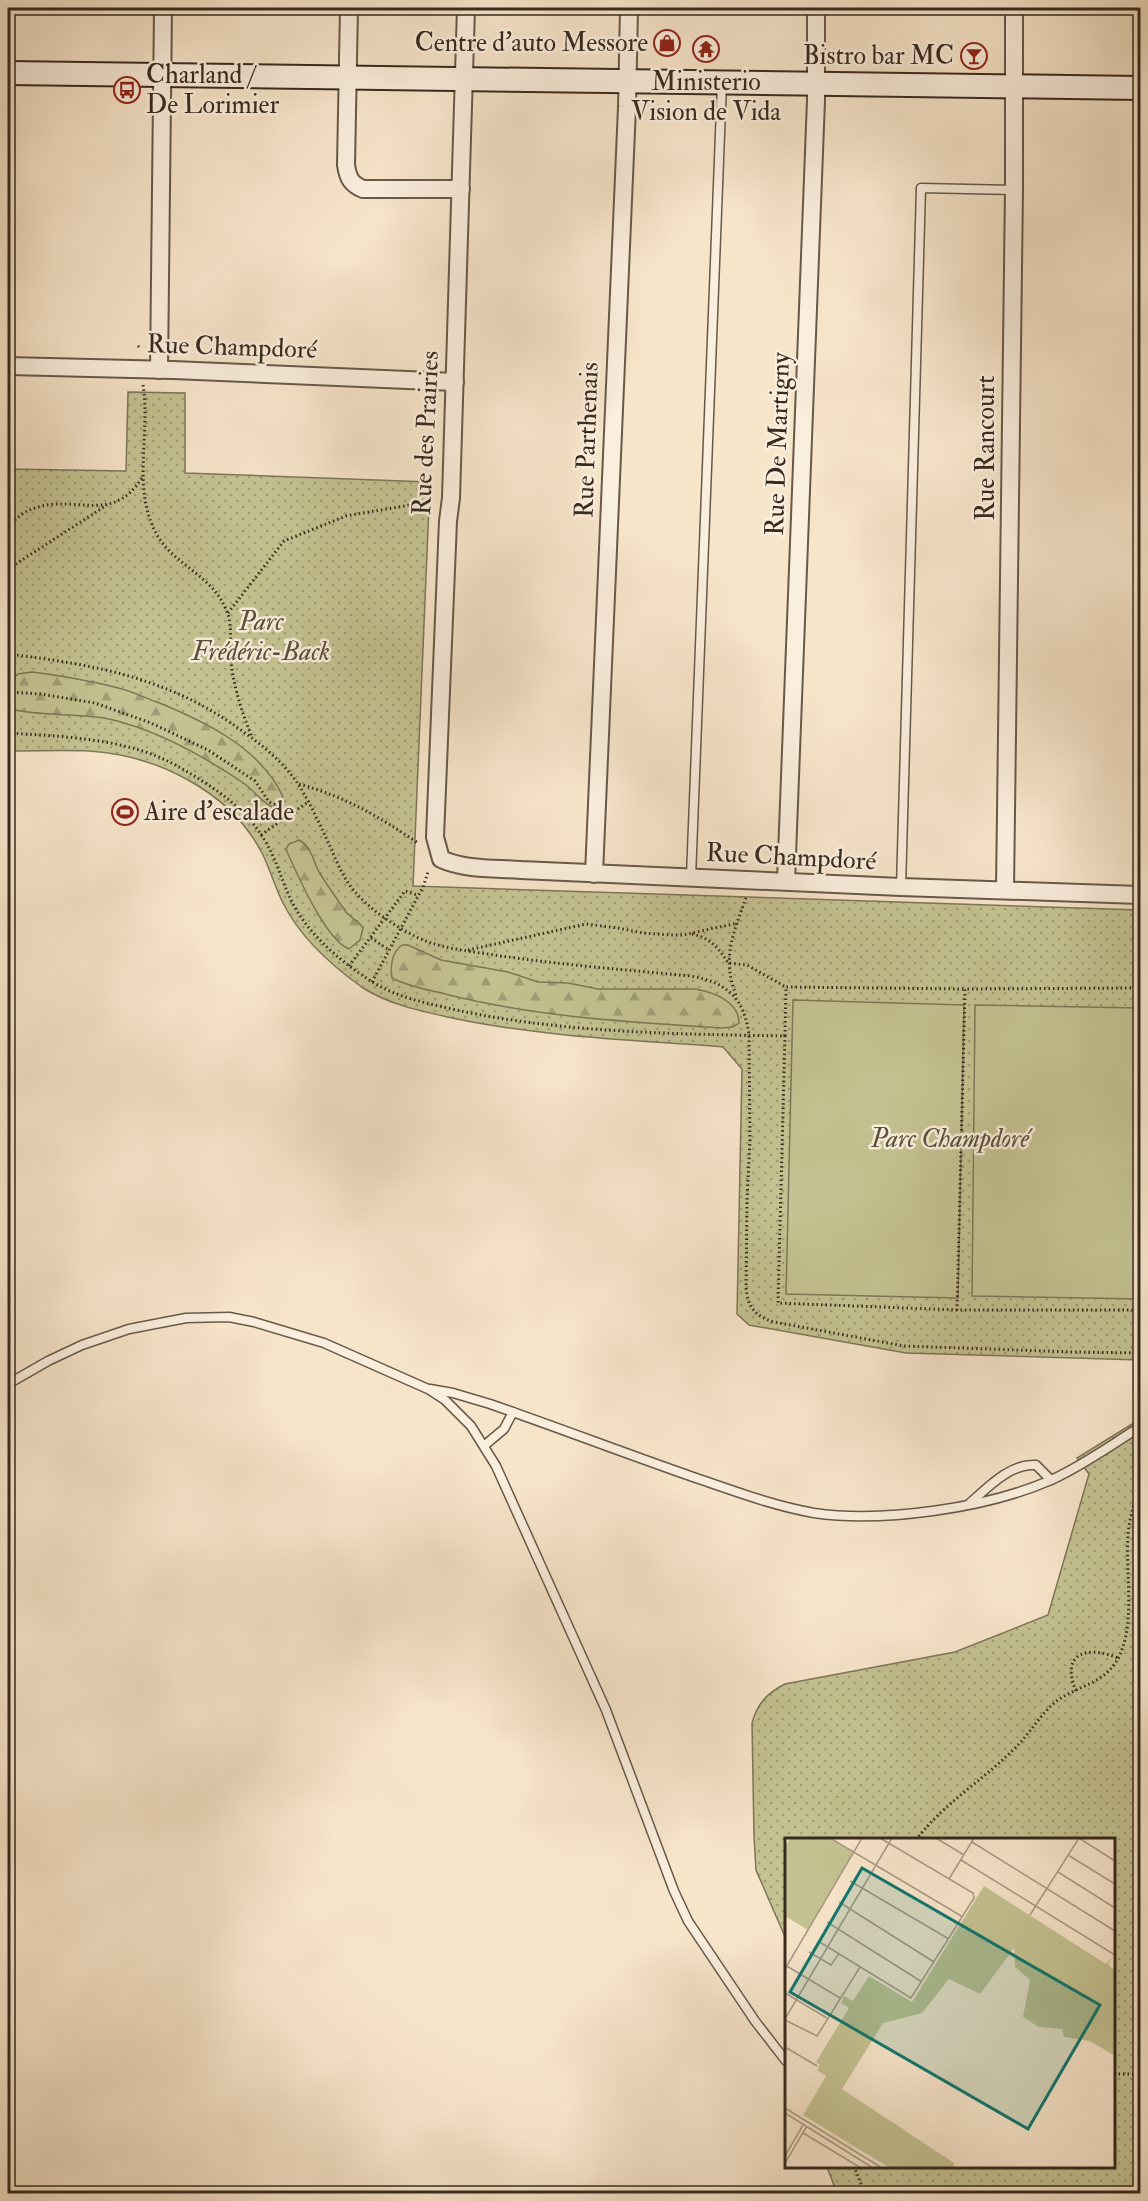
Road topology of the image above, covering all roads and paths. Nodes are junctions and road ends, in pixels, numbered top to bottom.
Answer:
1 (163, 8) edge
2 (349, 8) edge
3 (466, 8) edge
4 (629, 8) edge
5 (816, 8) edge
6 (1014, 8) edge
7 (8, 73) edge
8 (162, 75) junction
9 (347, 77) junction
10 (465, 79) junction
11 (628, 81) junction
12 (722, 82) junction
13 (817, 84) junction
14 (1015, 85) junction
15 (1140, 88) edge
16 (461, 189) junction
17 (1014, 190) junction
18 (8, 366) edge
19 (159, 370) junction
20 (455, 382) junction
21 (143, 387) dead end
22 (143, 477) junction
23 (451, 498) junction
24 (112, 503) junction
25 (8, 526) edge
26 (8, 569) edge
27 (228, 614) junction
28 (8, 654) edge
29 (8, 692) edge
30 (8, 733) edge
31 (253, 738) junction
32 (297, 783) junction
33 (308, 802) junction
34 (293, 812) junction
35 (261, 835) junction
36 (441, 859) junction
37 (428, 872) dead end
38 (594, 874) junction
39 (691, 877) junction
40 (753, 880) junction
41 (786, 881) junction
42 (901, 887) junction
43 (1005, 890) junction
44 (417, 895) junction
45 (1140, 895) edge
46 (385, 918) junction
47 (738, 923) junction
48 (400, 928) junction
49 (690, 933) junction
50 (370, 937) junction
51 (389, 950) junction
52 (464, 951) junction
53 (728, 963) junction
54 (349, 966) junction
55 (372, 982) junction
56 (786, 987) junction
57 (1140, 988) edge
58 (965, 989) junction
59 (736, 997) junction
60 (750, 1035) junction
61 (785, 1036) junction
62 (957, 1310) junction
63 (1140, 1310) edge
64 (1140, 1353) edge
65 (8, 1384) edge
66 (428, 1389) junction
67 (513, 1412) junction
68 (1140, 1427) edge
69 (484, 1445) junction
70 (1052, 1480) junction
71 (1140, 1488) edge
72 (968, 1506) junction
73 (1118, 1658) junction
74 (1076, 1691) junction
75 (917, 1838) edge
76 (785, 2060) edge
77 (1115, 2074) edge
78 (1140, 2074) edge
79 (855, 2168) edge
80 (865, 2193) edge

1 - 8 street
2 - 9 street
3 - 10 street, Rue des Prairies
4 - 11 street, Rue Parthenais
5 - 13 street, Rue De Martigny
6 - 14 street, Rue Rancourt
7 - 8 street
8 - 9 street
8 - 19 street
9 - 10 street
9 - 16 street
10 - 11 street
10 - 16 street, Rue des Prairies
11 - 12 street
11 - 38 street, Rue Parthenais
12 - 13 street
12 - 39 lane
13 - 14 street
13 - 41 street, Rue De Martigny
14 - 15 street
14 - 17 street, Rue Rancourt
16 - 20 street, Rue des Prairies
17 - 42 lane
17 - 43 street, Rue Rancourt
18 - 19 street, Rue Champdoré
19 - 20 street, Rue Champdoré
20 - 23 street, Rue des Prairies
21 - 22 path
22 - 24 path
22 - 27 path
23 - 27 path
23 - 36 street, Rue des Prairies
24 - 25 path
24 - 26 path
27 - 31 path
28 - 31 path
29 - 34 path
30 - 35 path
31 - 32 path
32 - 33 path
32 - 36 path
33 - 34 path
33 - 46 path
34 - 35 path
35 - 54 path
36 - 38 street, Rue Champdoré
37 - 44 path
38 - 39 street, Rue Champdoré
39 - 40 street, Rue Champdoré
40 - 41 street, Rue Champdoré
40 - 47 path
41 - 42 street, Rue Champdoré
42 - 43 street, Rue Champdoré
43 - 45 street, Rue Champdoré
44 - 46 path
44 - 48 path
46 - 48 path
46 - 50 path
47 - 49 path
47 - 53 path
48 - 51 path
48 - 52 path
49 - 52 path
49 - 53 path
50 - 51 path
50 - 54 path
51 - 55 path
52 - 59 path
53 - 56 path
53 - 59 path
54 - 55 path
55 - 60 path
56 - 58 path
56 - 61 path
57 - 58 path
58 - 62 path
59 - 60 path
60 - 61 path
60 - 64 path
61 - 62 path
62 - 63 path
65 - 66 lane
66 - 67 lane
66 - 69 lane
67 - 69 lane
67 - 72 lane
68 - 70 lane
69 - 76 lane
70 - 72 lane
70 - 72 lane
71 - 73 path
73 - 74 path
73 - 74 path
74 - 75 path
77 - 78 path
79 - 80 path

